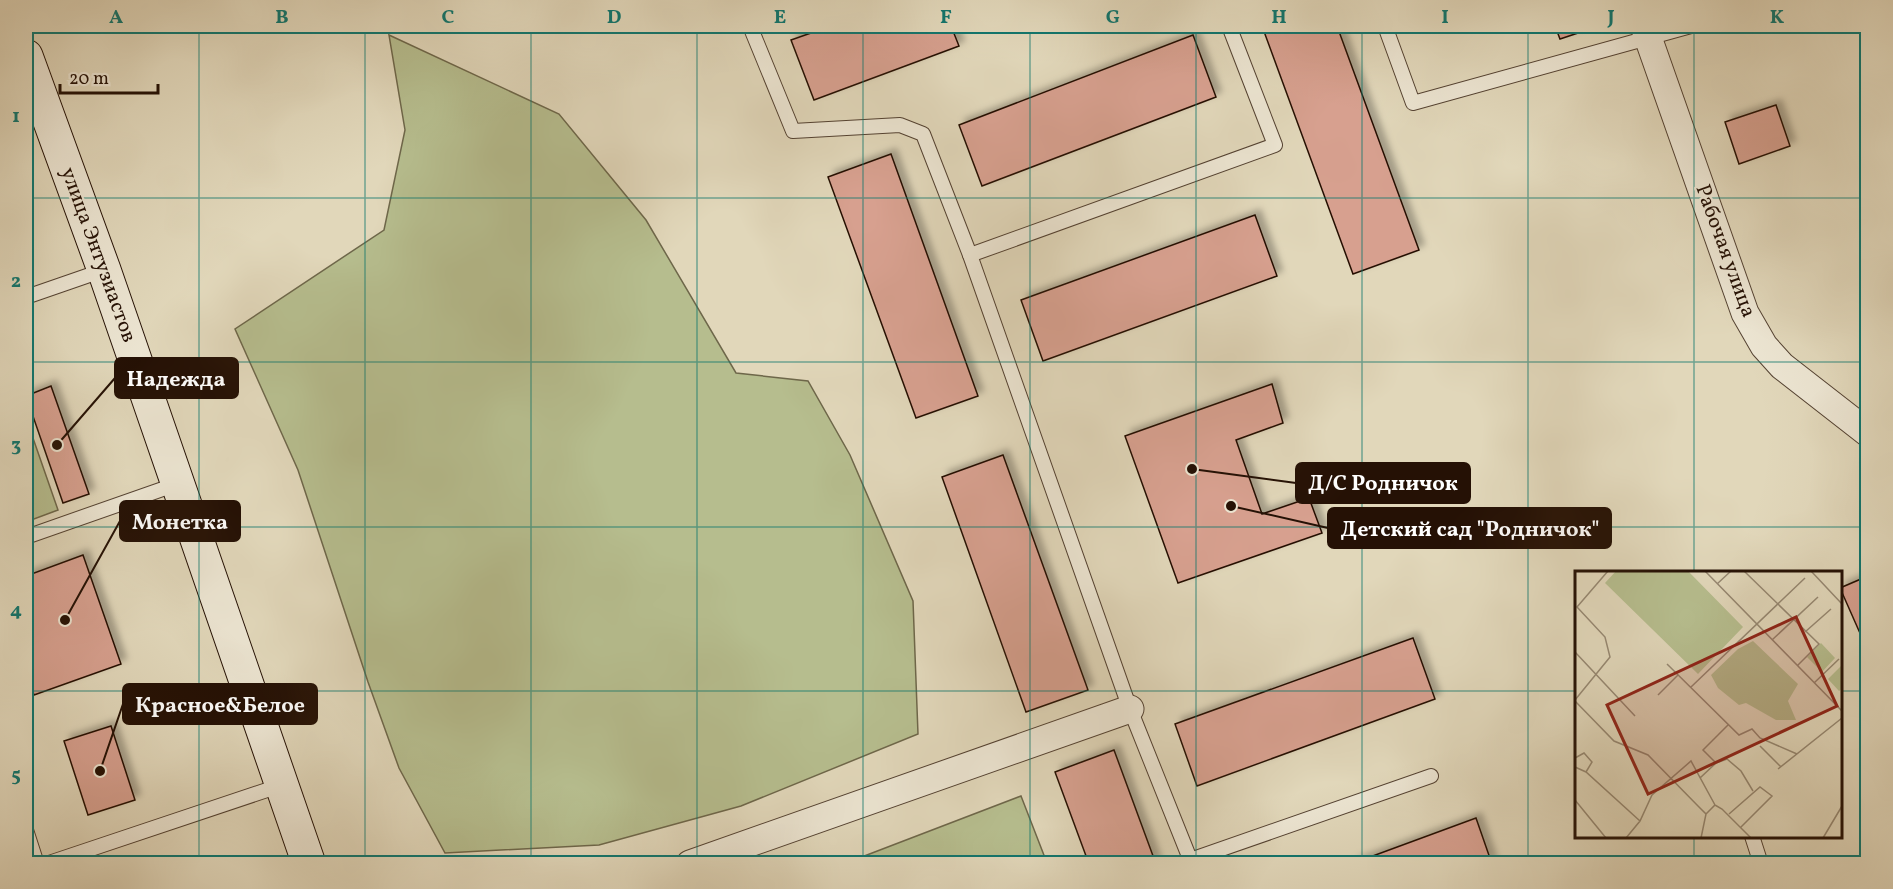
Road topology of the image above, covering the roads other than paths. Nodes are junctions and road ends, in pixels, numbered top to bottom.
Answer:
1 (750, 26) edge
2 (1229, 26) edge
3 (1385, 26) edge
4 (1691, 26) edge
5 (1647, 32) edge
6 (26, 56) edge
7 (970, 255) junction
8 (104, 270) junction
9 (26, 297) edge
10 (1868, 433) edge
11 (177, 484) junction
12 (26, 537) edge
13 (1130, 709) junction
14 (1431, 776) dead end
15 (282, 785) junction
16 (26, 830) edge
17 (1752, 838) edge
18 (1191, 862) edge
19 (37, 864) edge
20 (46, 864) edge
21 (309, 864) edge
22 (690, 864) edge
23 (1761, 864) edge

1 - 7 lane
2 - 7 lane
3 - 5 lane
4 - 5 lane
5 - 10 street, Рабочая улица
6 - 8 street, улица Энтузиастов
7 - 13 lane
8 - 9 lane
8 - 11 street, улица Энтузиастов
11 - 12 lane
11 - 15 street, улица Энтузиастов
13 - 18 lane
13 - 22 street
14 - 18 lane
15 - 20 lane
15 - 21 street, улица Энтузиастов
16 - 19 lane
17 - 23 lane

